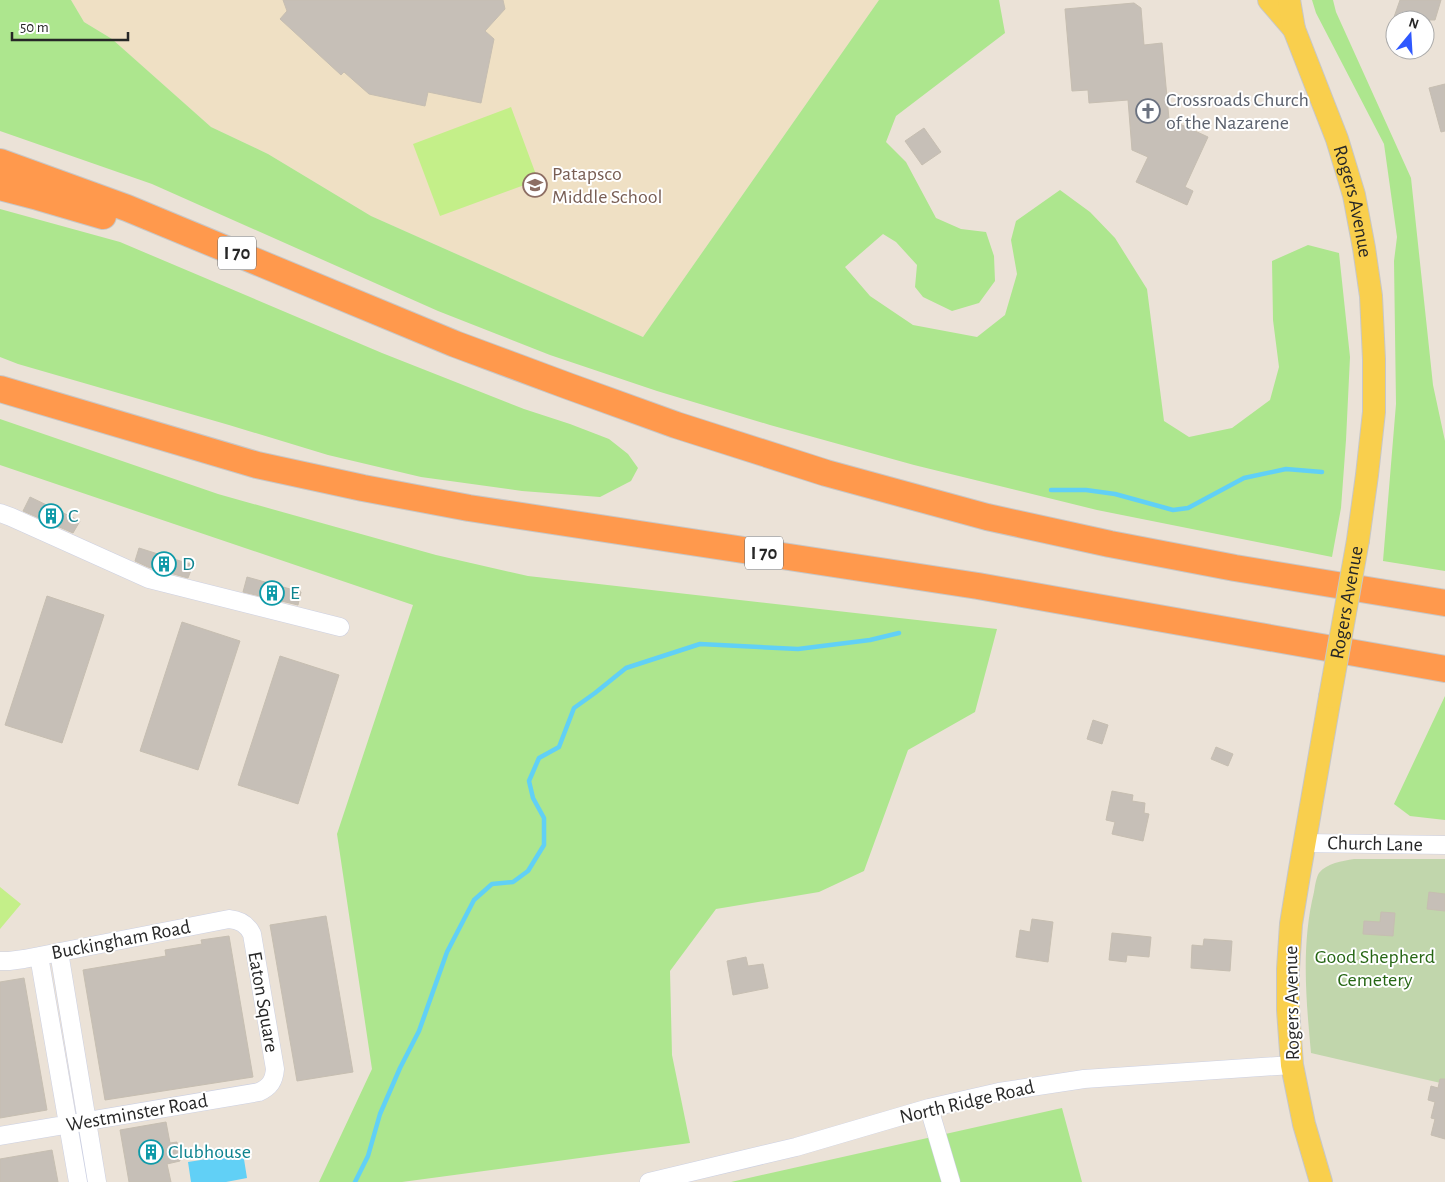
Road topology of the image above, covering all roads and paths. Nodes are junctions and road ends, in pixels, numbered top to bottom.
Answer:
1 (1269, 0) edge
2 (1290, 0) edge
3 (1294, 29) junction
4 (0, 162) edge
5 (0, 187) edge
6 (331, 293) junction
7 (0, 379) edge
8 (0, 389) edge
9 (89, 416) junction
10 (0, 513) edge
11 (1445, 603) edge
12 (340, 627) dead end
13 (1445, 669) edge
14 (1304, 843) junction
15 (1445, 845) edge
16 (242, 922) joint
17 (59, 952) junction
18 (39, 956) junction
19 (0, 961) edge
20 (1292, 1065) junction
21 (271, 1084) joint
22 (929, 1108) junction
23 (86, 1122) junction
24 (68, 1125) junction
25 (0, 1136) edge
26 (78, 1182) edge
27 (97, 1182) edge
28 (649, 1182) edge
29 (951, 1182) edge
30 (1321, 1182) edge

1 - 3 main road, Rogers Avenue
2 - 3 main road, Rogers Avenue
3 - 14 main road, Rogers Avenue, bridge
4 - 6 highway, I 70
5 - 6 highway
6 - 11 highway, I 70
7 - 9 highway, I 70
8 - 9 highway
9 - 13 highway, I 70
10 - 12 street
14 - 15 street, Church Lane
14 - 20 main road, Rogers Avenue
16 - 17 street, Buckingham Road
16 - 21 street, Eaton Square
17 - 18 street, Buckingham Road
17 - 23 street
18 - 19 street, Buckingham Road
18 - 24 street
20 - 22 street, North Ridge Road
20 - 30 main road, Rogers Avenue
21 - 23 street, Westminster Road
22 - 28 street, North Ridge Road
22 - 29 street
23 - 24 street, Westminster Road
23 - 27 street
24 - 25 street, Westminster Road
24 - 26 street

